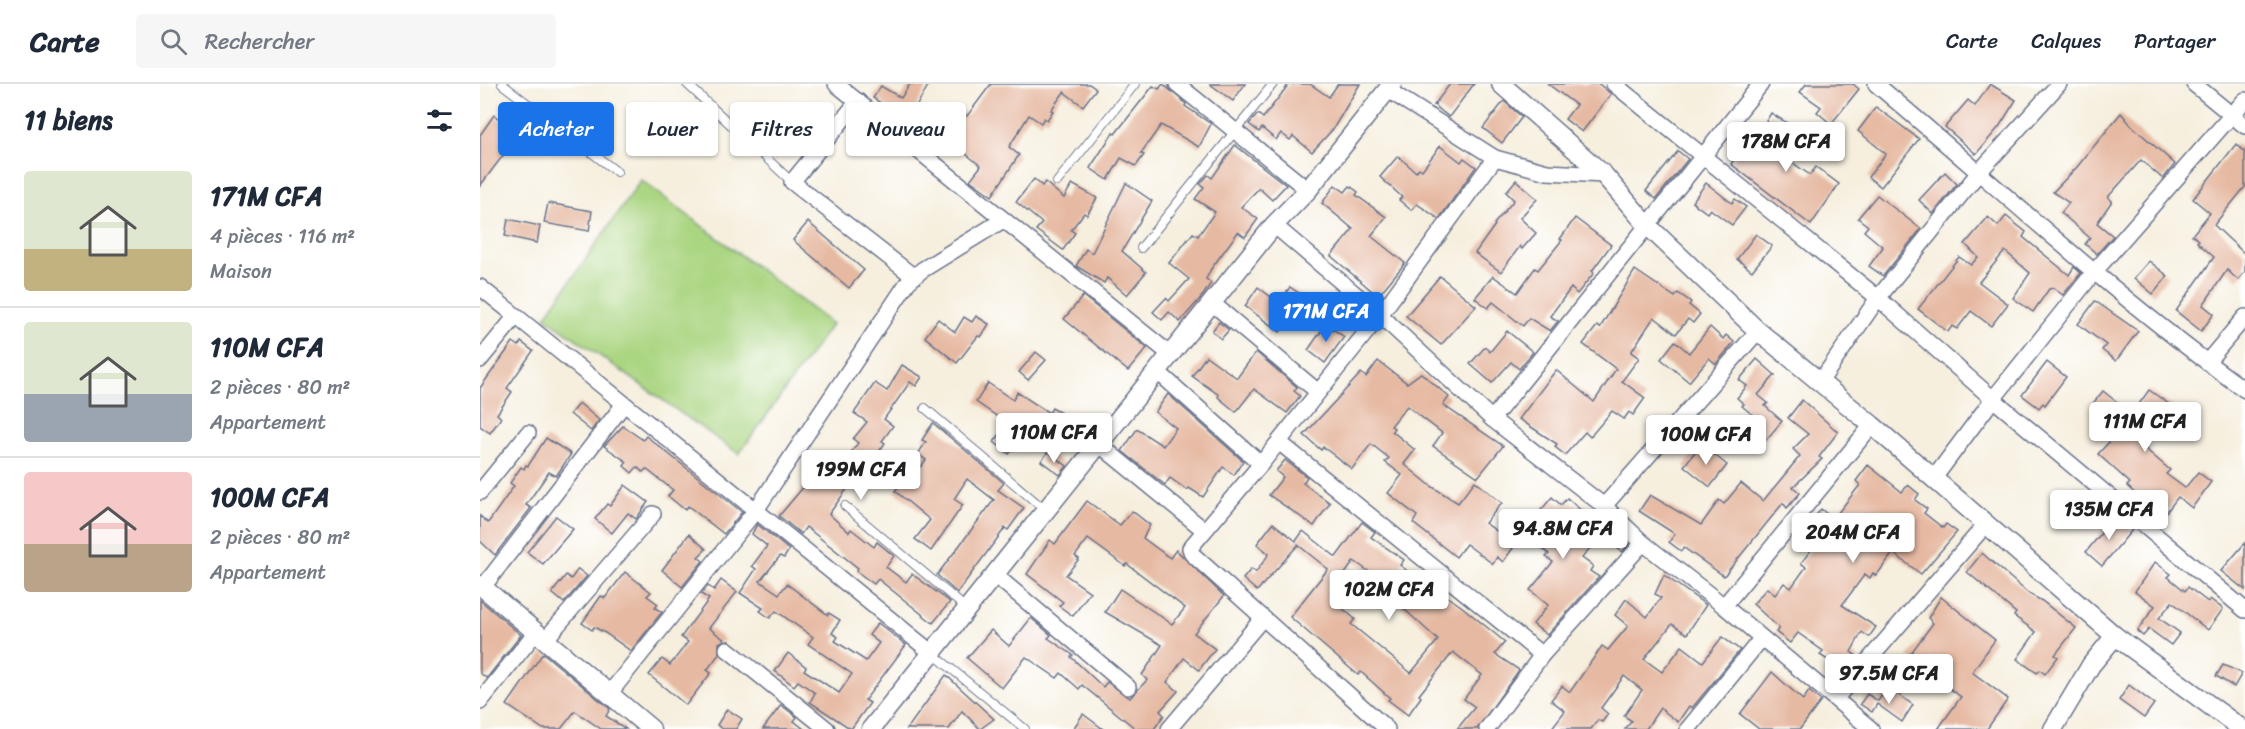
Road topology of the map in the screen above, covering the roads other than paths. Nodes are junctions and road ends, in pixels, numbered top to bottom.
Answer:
1 (502, 84) edge
2 (687, 84) edge
3 (836, 84) edge
4 (1135, 84) edge
5 (1177, 84) edge
6 (1273, 84) edge
7 (1501, 84) edge
8 (1614, 84) edge
9 (1761, 84) edge
10 (1876, 84) edge
11 (2059, 84) edge
12 (2194, 84) edge
13 (1390, 87) edge
14 (2245, 100) edge
15 (858, 102) edge
16 (2232, 115) junction
17 (846, 117) edge
18 (2245, 126) edge
19 (1235, 131) junction
20 (924, 156) edge
21 (1703, 157) junction
22 (1495, 158) junction
23 (1980, 171) junction
24 (617, 172) dead end
25 (1604, 175) junction
26 (792, 182) junction
27 (1057, 182) dead end
28 (1308, 190) junction
29 (1003, 220) junction
30 (1274, 225) junction
31 (1647, 225) junction
32 (1142, 248) dead end
33 (2095, 271) junction
34 (913, 276) junction
35 (480, 287) edge
36 (1878, 298) junction
37 (1212, 303) junction
38 (1380, 315) junction
39 (516, 316) junction
40 (2245, 317) edge
41 (1758, 331) junction
42 (1171, 355) junction
43 (480, 360) edge
44 (2207, 363) junction
45 (1158, 372) junction
46 (1820, 382) junction
47 (2245, 390) edge
48 (1318, 392) junction
49 (1993, 399) junction
50 (624, 404) junction
51 (925, 408) dead end
52 (1492, 419) junction
53 (1872, 425) junction
54 (528, 433) dead end
55 (1279, 442) junction
56 (1100, 445) junction
57 (1262, 464) junction
58 (1934, 478) junction
59 (480, 492) edge
60 (845, 506) dead end
61 (1604, 506) junction
62 (756, 510) junction
63 (1046, 511) junction
64 (653, 514) dead end
65 (1987, 523) junction
66 (1204, 530) junction
67 (1643, 543) junction
68 (995, 575) junction
69 (482, 586) edge
70 (1724, 606) junction
71 (967, 609) junction
72 (2245, 610) edge
73 (1262, 619) junction
74 (541, 636) junction
75 (2115, 636) junction
76 (1761, 639) junction
77 (727, 649) dead end
78 (932, 653) junction
79 (1542, 655) junction
80 (1128, 687) dead end
81 (609, 694) junction
82 (1836, 698) junction
83 (480, 702) edge
84 (651, 729) edge
85 (827, 729) edge
86 (871, 729) edge
87 (1025, 729) edge
88 (1169, 729) edge
89 (1387, 729) edge
90 (1487, 729) edge
91 (1688, 729) edge
92 (1871, 729) edge
93 (2052, 729) edge
94 (2240, 729) edge

1 - 24 lane
2 - 26 lane
3 - 15 street
4 - 27 lane
5 - 19 street
6 - 19 lane
7 - 25 street
8 - 21 street
9 - 21 street
10 - 23 street
11 - 23 street
12 - 16 street
13 - 22 street
13 - 28 street
14 - 16 street
16 - 18 street
16 - 33 street
17 - 26 street
19 - 28 street
19 - 32 lane
20 - 29 street
21 - 31 street
21 - 36 street
22 - 25 street
22 - 38 street
23 - 33 street
23 - 36 street
25 - 31 street
26 - 34 street
28 - 30 street
29 - 34 street
29 - 42 street
30 - 37 street
30 - 38 street
31 - 41 street
31 - 52 street
33 - 44 street
33 - 49 street
34 - 62 street
35 - 39 street
36 - 46 street
36 - 49 street
37 - 42 street
37 - 48 street
38 - 48 street
38 - 52 street
39 - 43 street
39 - 50 street
40 - 44 street
41 - 46 street
41 - 61 street
42 - 45 street
44 - 47 street
45 - 56 street
45 - 57 street
46 - 53 street
48 - 55 street
49 - 58 street
49 - 72 street
50 - 62 street
50 - 69 street
51 - 63 lane
52 - 61 street
53 - 58 street
53 - 70 street
54 - 59 street
55 - 57 street
55 - 79 street
56 - 63 street
56 - 66 street
57 - 66 street
58 - 65 street
60 - 71 lane
61 - 67 street
62 - 78 street
62 - 81 street
63 - 68 street
64 - 74 street
65 - 75 street
65 - 82 street
66 - 73 street
67 - 70 street
67 - 79 street
68 - 71 street
68 - 80 street
69 - 74 street
70 - 76 street
71 - 78 street
73 - 88 street
73 - 89 street
74 - 81 street
74 - 83 street
75 - 93 street
75 - 94 street
76 - 82 street
76 - 91 street
77 - 85 street
78 - 86 street
78 - 87 lane
79 - 90 street
81 - 84 street
82 - 92 street

